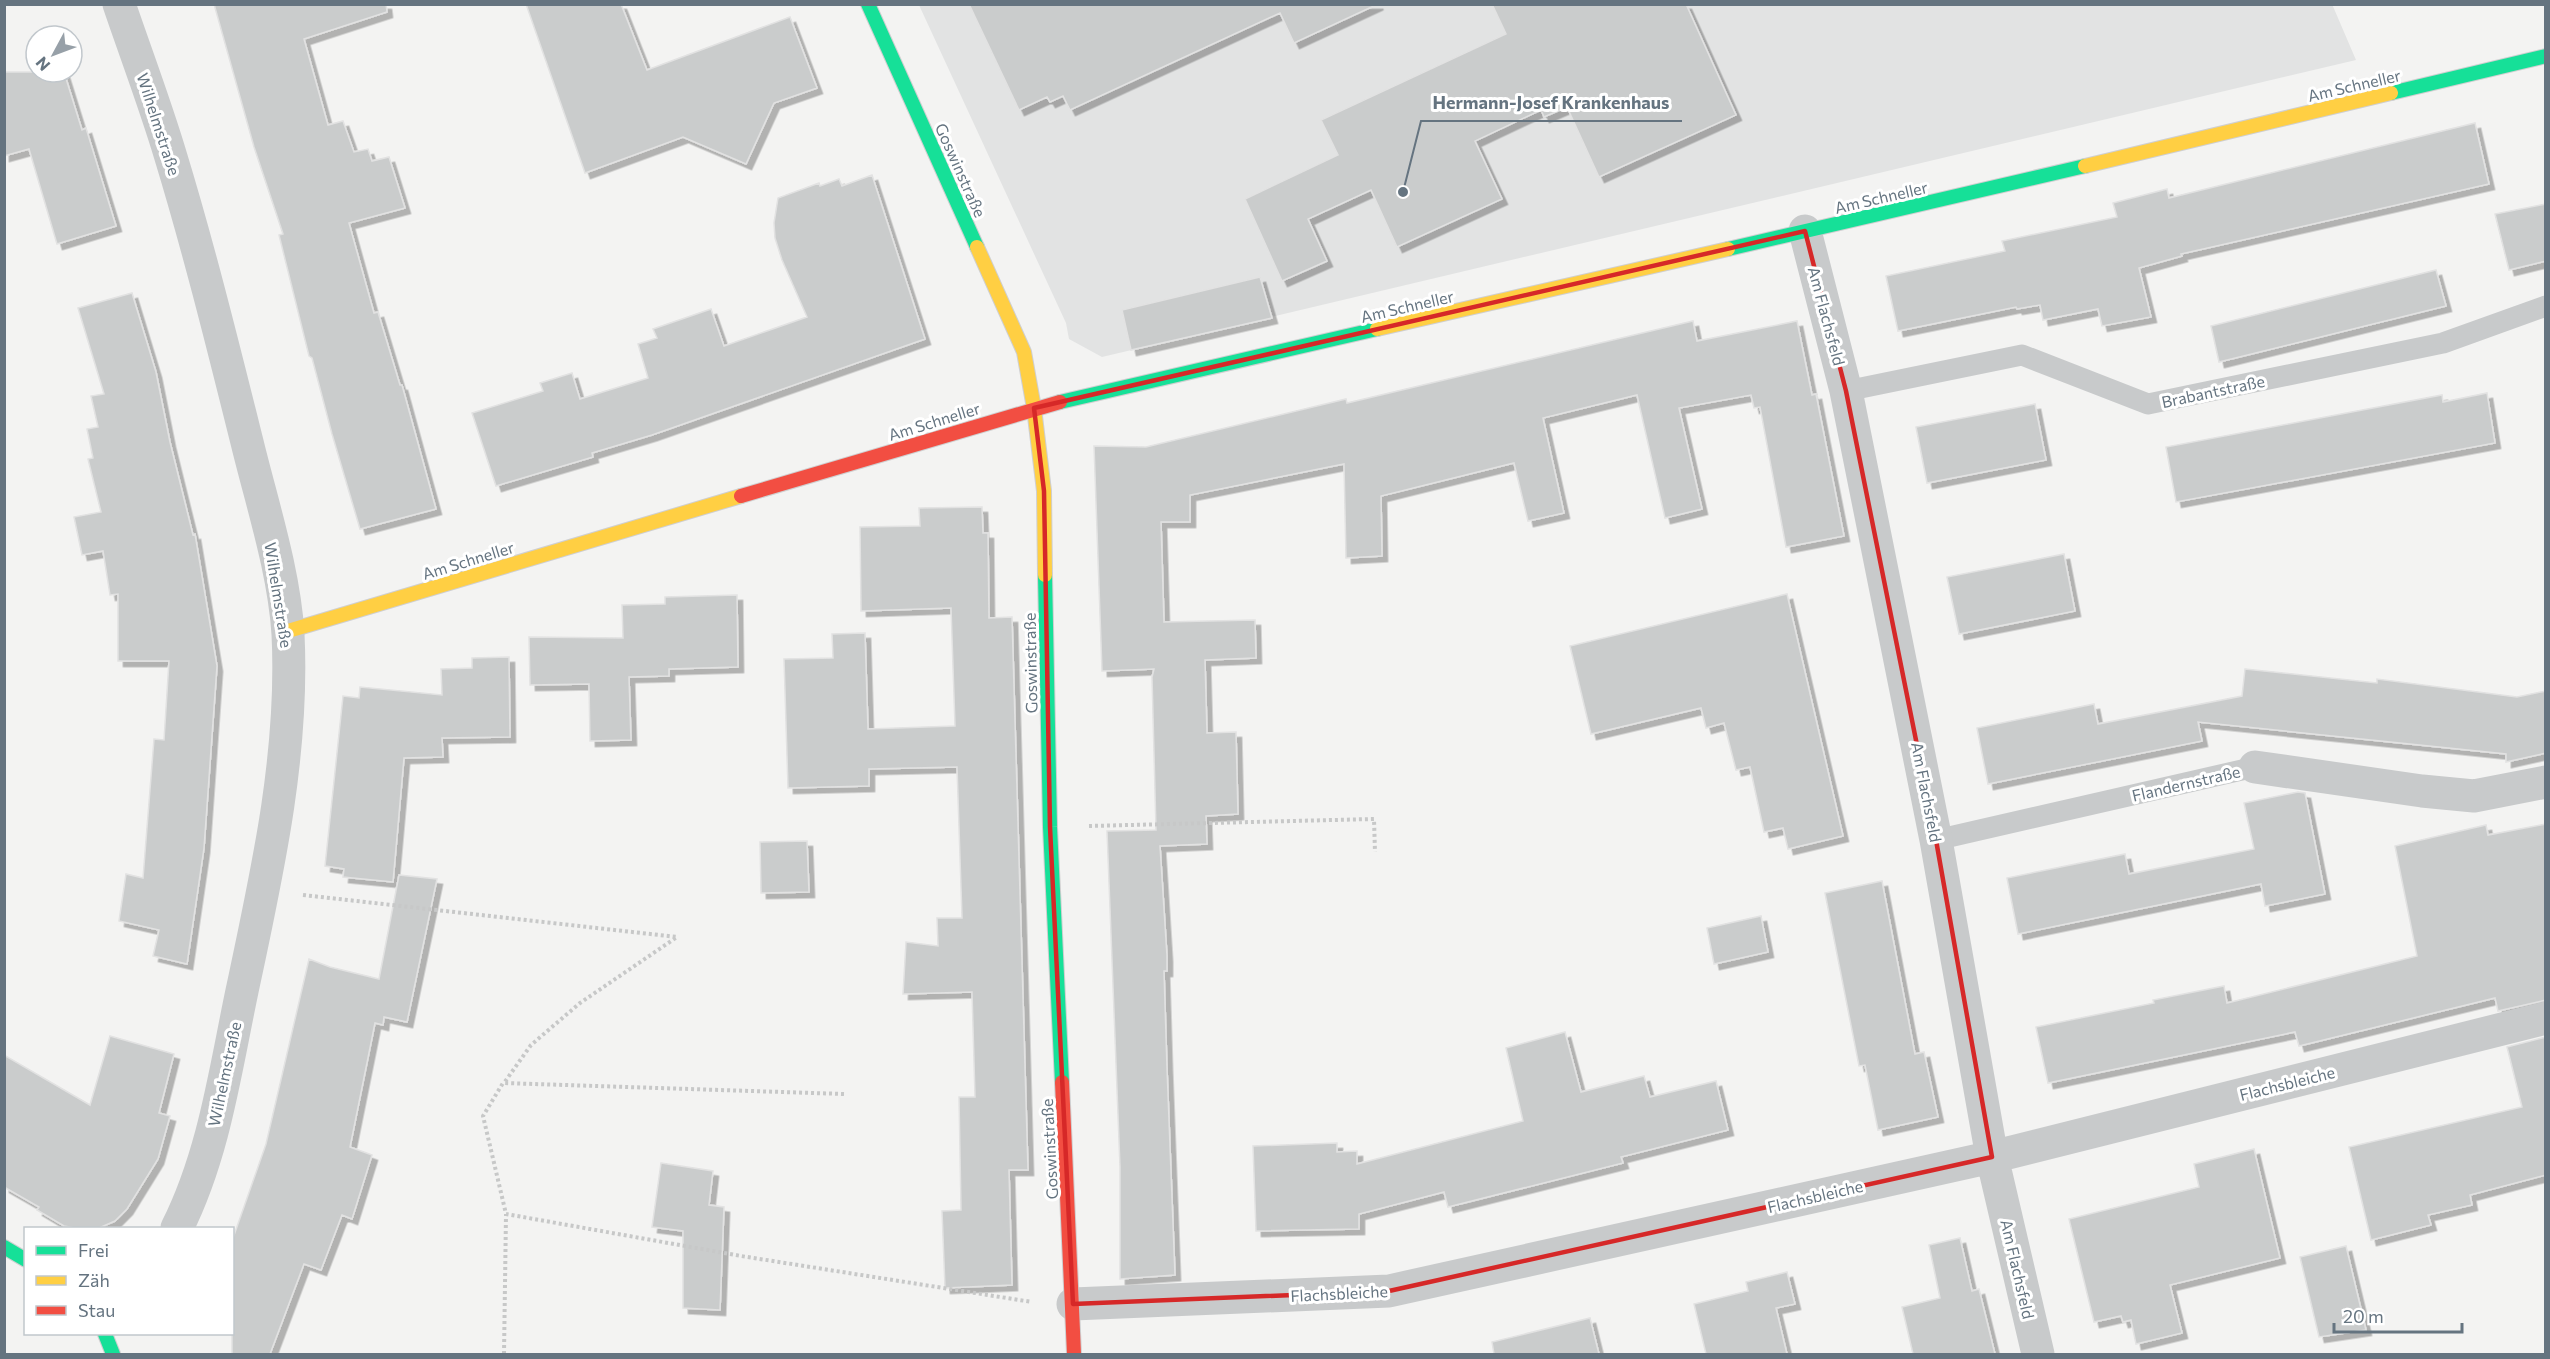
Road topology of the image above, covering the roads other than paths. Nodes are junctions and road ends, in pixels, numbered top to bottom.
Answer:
1 (119, 4) edge
2 (868, 4) edge
3 (2546, 56) edge
4 (1805, 231) junction
5 (2546, 306) edge
6 (1846, 391) junction
7 (1034, 408) junction
8 (288, 631) junction
9 (2255, 767) joint
10 (2546, 782) edge
11 (1936, 840) junction
12 (2546, 1018) edge
13 (1992, 1157) junction
14 (178, 1227) edge
15 (4, 1247) edge
16 (24, 1259) edge
17 (1057, 1304) junction
18 (105, 1335) edge
19 (112, 1354) edge
20 (1074, 1354) edge
21 (2038, 1354) edge

1 - 8 street, Wilhelmstraße
2 - 7 street, Goswinstraße
3 - 4 street, Am Schneller
4 - 6 street, Am Flachsfeld
4 - 7 street, Am Schneller
5 - 6 lane, Brabantstraße
6 - 11 street, Am Flachsfeld
7 - 8 street, Am Schneller
7 - 17 street, Goswinstraße
8 - 14 street, Wilhelmstraße
9 - 10 street, Flandernstraße
9 - 11 lane, Flandernstraße
11 - 13 street, Am Flachsfeld
12 - 13 street, Flachsbleiche
13 - 17 street, Flachsbleiche
13 - 21 street, Am Flachsfeld
15 - 16 street
17 - 20 street, Goswinstraße
18 - 19 street

